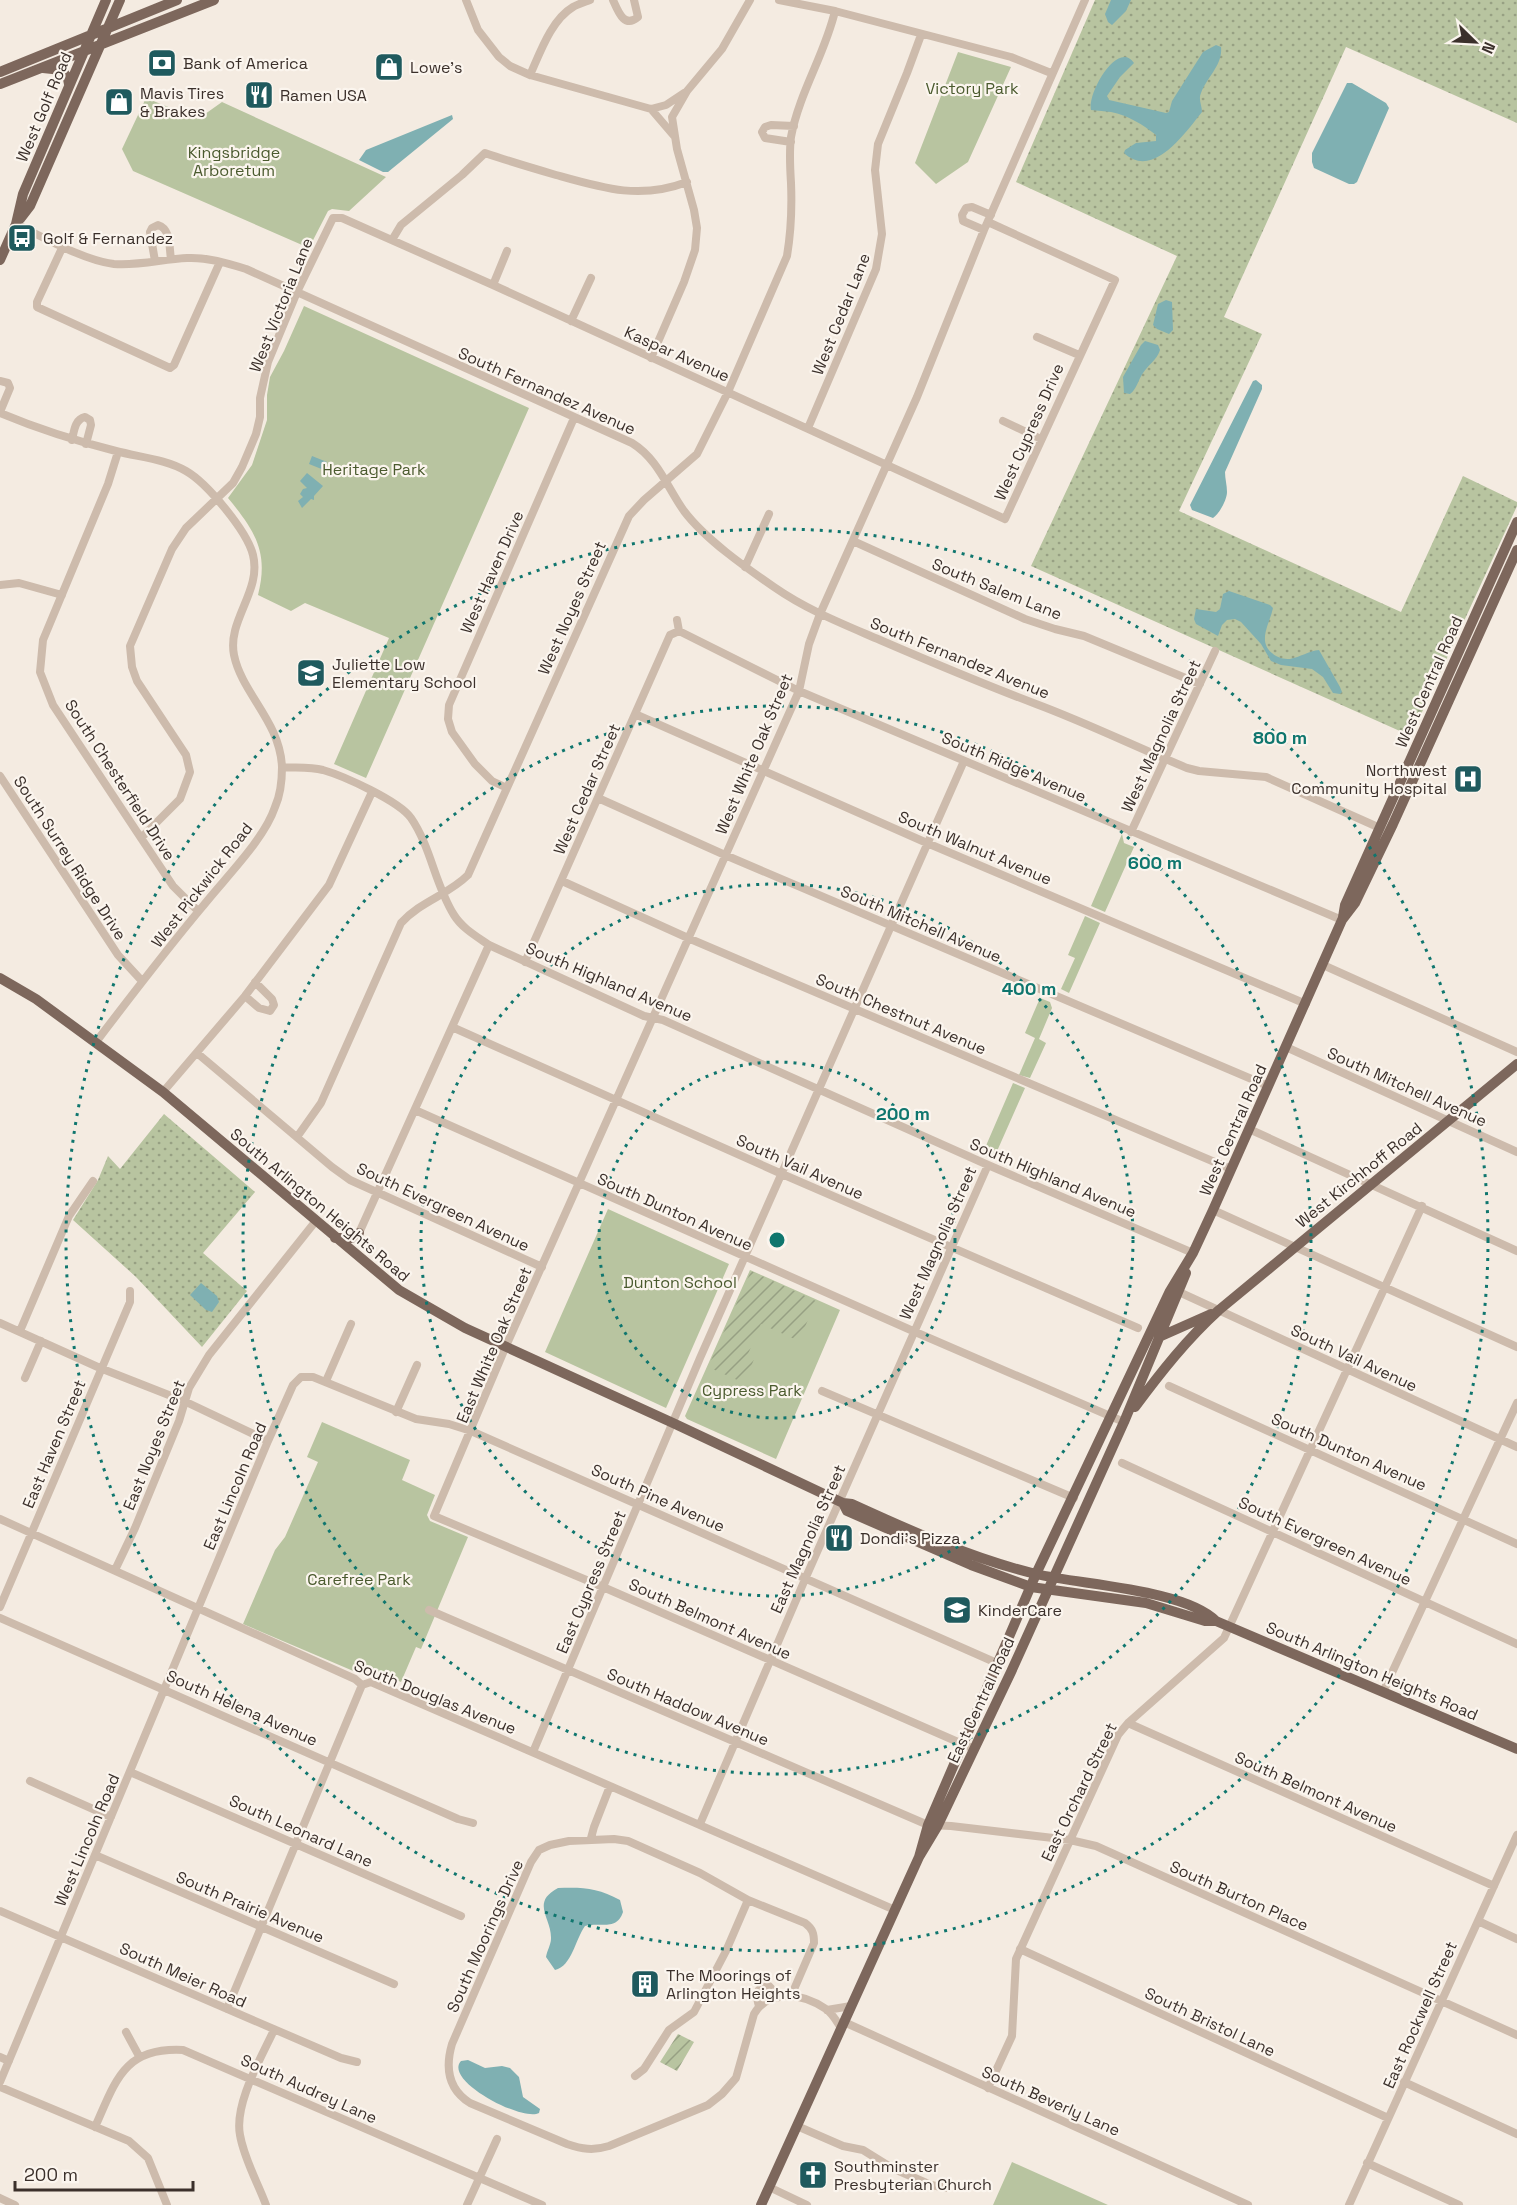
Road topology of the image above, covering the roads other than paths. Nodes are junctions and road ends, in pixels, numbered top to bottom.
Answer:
1 (106, 0) edge
2 (120, 0) edge
3 (177, 0) edge
4 (214, 0) edge
5 (466, 0) edge
6 (590, 0) edge
7 (613, 0) edge
8 (634, 0) edge
9 (750, 0) edge
10 (779, 0) edge
11 (1085, 0) edge
12 (835, 11) junction
13 (107, 30) junction
14 (921, 35) junction
15 (90, 37) junction
16 (101, 44) junction
17 (84, 50) junction
18 (37, 69) junction
19 (0, 72) edge
20 (1051, 73) junction
21 (530, 75) junction
22 (0, 84) edge
23 (69, 84) junction
24 (686, 92) junction
25 (651, 109) junction
26 (794, 126) junction
27 (676, 138) junction
28 (791, 142) junction
29 (687, 182) junction
30 (336, 218) joint
31 (989, 218) junction
32 (16, 224) junction
33 (984, 230) junction
34 (392, 240) junction
35 (63, 246) junction
36 (507, 251) dead end
37 (171, 259) junction
38 (0, 260) edge
39 (154, 261) junction
40 (220, 262) junction
41 (591, 278) dead end
42 (493, 285) junction
43 (297, 292) junction
44 (571, 321) junction
45 (1037, 337) dead end
46 (1079, 355) junction
47 (651, 358) junction
48 (0, 381) edge
49 (728, 392) junction
50 (0, 412) edge
51 (574, 418) junction
52 (1003, 421) dead end
53 (808, 428) junction
54 (1041, 439) junction
55 (72, 440) junction
56 (86, 444) junction
57 (118, 452) junction
58 (887, 465) junction
59 (666, 482) junction
60 (216, 499) junction
61 (769, 514) dead end
62 (1005, 519) joint
63 (1517, 522) edge
64 (853, 541) junction
65 (1517, 550) edge
66 (745, 567) junction
67 (0, 585) edge
68 (62, 594) junction
69 (820, 614) junction
70 (677, 620) dead end
71 (679, 631) junction
72 (1215, 651) dead end
73 (1200, 684) junction
74 (799, 691) junction
75 (634, 714) junction
76 (1165, 758) junction
77 (964, 761) junction
78 (282, 766) junction
79 (763, 771) junction
80 (0, 776) edge
81 (507, 788) junction
82 (372, 792) junction
83 (598, 798) junction
84 (1380, 828) junction
85 (1131, 832) junction
86 (141, 838) junction
87 (927, 843) junction
88 (725, 855) junction
89 (561, 881) junction
90 (443, 892) junction
91 (198, 911) junction
92 (1342, 921) junction
93 (891, 926) junction
94 (688, 938) junction
95 (489, 945) junction
96 (525, 962) junction
97 (1323, 965) junction
98 (0, 978) edge
99 (142, 981) junction
100 (255, 982) junction
101 (245, 996) junction
102 (1306, 1004) junction
103 (855, 1009) junction
104 (654, 1017) junction
105 (452, 1027) junction
106 (96, 1042) junction
107 (1286, 1047) junction
108 (1517, 1052) edge
109 (197, 1053) junction
110 (1517, 1064) edge
111 (1269, 1086) junction
112 (820, 1089) junction
113 (163, 1092) junction
114 (616, 1101) junction
115 (415, 1110) junction
116 (1450, 1121) junction
117 (1249, 1129) junction
118 (297, 1137) junction
119 (1517, 1152) edge
120 (987, 1165) junction
121 (1231, 1169) junction
122 (782, 1174) junction
123 (93, 1181) dead end
124 (1371, 1183) junction
125 (579, 1184) junction
126 (378, 1193) junction
127 (1422, 1206) junction
128 (1213, 1210) junction
129 (315, 1222) junction
130 (359, 1233) junction
131 (334, 1237) junction
132 (1294, 1247) junction
133 (950, 1248) junction
134 (1517, 1251) edge
135 (1193, 1253) junction
136 (358, 1257) junction
137 (745, 1257) junction
138 (542, 1267) junction
139 (1384, 1287) junction
140 (130, 1291) dead end
141 (1179, 1292) junction
142 (1219, 1310) junction
143 (0, 1323) edge
144 (351, 1324) dead end
145 (1138, 1328) dead end
146 (20, 1331) junction
147 (913, 1331) junction
148 (1161, 1336) junction
149 (41, 1341) junction
150 (506, 1346) junction
151 (1517, 1347) edge
152 (1142, 1352) junction
153 (417, 1365) dead end
154 (100, 1368) junction
155 (1348, 1370) junction
156 (301, 1377) joint
157 (25, 1378) dead end
158 (326, 1382) junction
159 (1169, 1386) dead end
160 (822, 1391) dead end
161 (184, 1401) junction
162 (1517, 1403) edge
163 (396, 1412) junction
164 (877, 1414) junction
165 (1112, 1416) junction
166 (1124, 1422) junction
167 (673, 1423) junction
168 (471, 1431) junction
169 (1500, 1439) junction
170 (268, 1441) junction
171 (1517, 1447) edge
172 (1311, 1449) junction
173 (1122, 1462) dead end
174 (1074, 1498) junction
175 (841, 1502) junction
176 (638, 1504) junction
177 (434, 1516) joint
178 (0, 1519) edge
179 (1464, 1520) junction
180 (32, 1532) junction
181 (1274, 1532) junction
182 (1517, 1544) edge
183 (115, 1570) junction
184 (1036, 1574) junction
185 (806, 1577) junction
186 (1054, 1577) junction
187 (603, 1587) junction
188 (1031, 1587) junction
189 (1048, 1590) junction
190 (1426, 1602) junction
191 (0, 1608) edge
192 (199, 1609) junction
193 (429, 1610) dead end
194 (0, 1618) edge
195 (1216, 1621) junction
196 (1229, 1626) junction
197 (1517, 1644) edge
198 (771, 1659) junction
199 (999, 1664) junction
200 (568, 1671) junction
201 (362, 1685) junction
202 (165, 1689) junction
203 (1383, 1692) junction
204 (1128, 1723) junction
205 (736, 1742) junction
206 (963, 1744) junction
207 (974, 1749) junction
208 (1517, 1749) edge
209 (533, 1752) junction
210 (330, 1761) junction
211 (130, 1772) junction
212 (30, 1781) dead end
213 (610, 1786) junction
214 (111, 1817) junction
215 (473, 1823) dead end
216 (700, 1824) junction
217 (932, 1826) junction
218 (591, 1838) junction
219 (1516, 1839) edge
220 (1070, 1840) junction
221 (296, 1844) junction
222 (95, 1855) junction
223 (1494, 1886) junction
224 (748, 1900) junction
225 (895, 1910) junction
226 (0, 1911) edge
227 (461, 1916) dead end
228 (1478, 1921) junction
229 (261, 1926) junction
230 (61, 1937) junction
231 (1517, 1939) edge
232 (1020, 1949) junction
233 (394, 1984) dead end
234 (792, 1994) junction
235 (779, 1997) junction
236 (1441, 2001) junction
237 (759, 2006) junction
238 (851, 2006) junction
239 (227, 2009) junction
240 (827, 2010) junction
241 (842, 2025) junction
242 (274, 2030) junction
243 (126, 2032) dead end
244 (1517, 2036) edge
245 (139, 2056) junction
246 (0, 2057) edge
247 (9, 2061) junction
248 (357, 2062) dead end
249 (635, 2076) dead end
250 (252, 2079) junction
251 (0, 2082) edge
252 (1404, 2082) junction
253 (0, 2087) edge
254 (988, 2088) junction
255 (1388, 2118) junction
256 (797, 2126) junction
257 (94, 2127) junction
258 (1517, 2134) edge
259 (497, 2139) dead end
260 (1368, 2163) junction
261 (480, 2178) junction
262 (769, 2187) junction
263 (947, 2188) dead end
264 (0, 2198) edge
265 (15, 2205) edge
266 (167, 2205) edge
267 (266, 2205) edge
268 (467, 2205) edge
269 (542, 2205) edge
270 (761, 2205) edge
271 (807, 2205) edge
272 (1248, 2205) edge
273 (1348, 2205) edge
274 (1459, 2205) edge

1 - 15 main road, West Golf Road
2 - 13 main road, West Golf Road
3 - 13 main road
4 - 16 main road
5 - 21 street
6 - 21 street
7 - 8 street
9 - 24 street
10 - 12 street
11 - 20 street, West White Oak Street
12 - 14 street
12 - 26 street, West Noyes Street
13 - 15 main road
13 - 16 main road, West Golf Road
14 - 20 street
14 - 53 street, West Cedar Lane
15 - 17 main road, West Golf Road
15 - 19 main road
16 - 17 main road
16 - 32 main road, West Golf Road
17 - 18 main road
17 - 23 main road, West Golf Road
18 - 22 main road
18 - 23 main road
20 - 31 street, West White Oak Street
21 - 25 street
23 - 32 main road, West Golf Road
24 - 25 street
24 - 27 street
25 - 27 street
26 - 28 street, West Noyes Street
26 - 28 street
27 - 29 street
28 - 49 street, West Noyes Street
29 - 34 street
29 - 47 street
30 - 34 street, Kaspar Avenue
30 - 43 street, West Victoria Lane
31 - 33 street, West White Oak Street
31 - 33 street
31 - 46 street, West Cypress Drive
32 - 35 street, South Fernandez Avenue
32 - 38 main road, West Golf Road
33 - 58 street, West White Oak Street
34 - 42 street, Kaspar Avenue
35 - 39 street, South Fernandez Avenue
35 - 40 street
36 - 42 street
37 - 39 street, South Fernandez Avenue
37 - 39 street
37 - 40 street, South Fernandez Avenue
40 - 43 street, South Fernandez Avenue
41 - 44 street
42 - 44 street, Kaspar Avenue
43 - 51 street, South Fernandez Avenue
43 - 60 street, West Victoria Lane
44 - 47 street, Kaspar Avenue
45 - 46 street, West Cypress Drive
46 - 54 street, West Cypress Drive
47 - 49 street, Kaspar Avenue
48 - 50 street
49 - 53 street, Kaspar Avenue
49 - 59 street, West Noyes Street
50 - 55 street
51 - 59 street, South Fernandez Avenue
51 - 81 street, West Haven Drive
52 - 54 street
53 - 58 street, Kaspar Avenue
54 - 62 street, West Cypress Drive
55 - 56 street
55 - 56 street
56 - 57 street
57 - 60 street
57 - 68 street, South Chesterfield Drive
58 - 62 street, Kaspar Avenue
58 - 64 street, West White Oak Street
59 - 66 street, South Fernandez Avenue
59 - 81 street, West Noyes Street
60 - 78 street
60 - 86 street, West Victoria Lane
61 - 66 street
63 - 84 main road, West Central Road
64 - 69 street, West White Oak Street
64 - 73 street, South Salem Lane
65 - 92 main road, West Central Road
66 - 69 street, South Fernandez Avenue
67 - 68 street
68 - 86 street, South Chesterfield Drive
69 - 74 street, West White Oak Street
69 - 76 street, South Fernandez Avenue
70 - 71 street
71 - 74 street, South Ridge Avenue
71 - 75 street, West Cedar Street
72 - 73 street, West Magnolia Street
73 - 76 street, West Magnolia Street
74 - 77 street, South Ridge Avenue
74 - 79 street, West White Oak Street
75 - 79 street, South Walnut Avenue
75 - 83 street, West Cedar Street
76 - 84 street, South Fernandez Avenue
76 - 85 street, West Magnolia Street
77 - 85 street, South Ridge Avenue
77 - 87 street, East Cypress Street
78 - 82 street, South Highland Avenue
78 - 91 street, West Pickwick Road
79 - 87 street, South Walnut Avenue
79 - 88 street, West White Oak Street
80 - 99 street, South Surrey Ridge Drive
81 - 90 street, West Noyes Street
82 - 90 street, South Highland Avenue
82 - 100 street
83 - 88 street, South Mitchell Avenue
83 - 89 street, West Cedar Street
84 - 92 main road, West Central Road
85 - 92 street, South Ridge Avenue
86 - 91 street, South Chesterfield Drive
87 - 93 street, East Cypress Street
87 - 102 street, South Walnut Avenue
88 - 93 street, South Mitchell Avenue
88 - 94 street, West White Oak Street
89 - 94 street, South Chestnut Avenue
89 - 96 street, West Cedar Street
90 - 95 street, South Highland Avenue
90 - 118 street, West Noyes Street
91 - 99 street, West Pickwick Road
92 - 97 main road, West Central Road
93 - 103 street, East Cypress Street
93 - 111 street, South Mitchell Avenue
94 - 103 street, South Chestnut Avenue
94 - 104 street, West White Oak Street
95 - 96 street, South Highland Avenue
95 - 105 street
96 - 104 street, South Highland Avenue
97 - 102 main road, West Central Road
97 - 108 street
98 - 106 main road, South Arlington Heights Road
99 - 106 street, West Pickwick Road
100 - 101 street
100 - 101 street
101 - 109 street
102 - 107 main road, West Central Road
103 - 112 street, East Cypress Street
103 - 121 street, South Chestnut Avenue
104 - 112 street, South Highland Avenue
104 - 114 street, West White Oak Street
105 - 114 street, South Vail Avenue
105 - 115 street
106 - 113 main road, South Arlington Heights Road
107 - 111 main road, West Central Road
107 - 116 street, South Mitchell Avenue
109 - 113 street
109 - 118 street, South Evergreen Avenue
110 - 116 main road, West Kirchhoff Road
111 - 117 main road, West Central Road
112 - 120 street, South Highland Avenue
112 - 122 street, East Cypress Street
113 - 129 main road, South Arlington Heights Road
114 - 122 street, South Vail Avenue
114 - 125 street, West White Oak Street
115 - 125 street, South Dunton Avenue
115 - 126 street
116 - 119 street, South Mitchell Avenue
116 - 124 main road, West Kirchhoff Road
117 - 121 main road, West Central Road
117 - 124 street
118 - 126 street, South Evergreen Avenue
120 - 133 street, West Magnolia Street
120 - 135 street, South Highland Avenue
121 - 128 main road, West Central Road
122 - 133 street, South Vail Avenue
122 - 137 street, East Cypress Street
123 - 146 street
124 - 127 street
124 - 132 main road, West Kirchhoff Road
125 - 137 street, South Dunton Avenue
125 - 138 street, East White Oak Street
126 - 130 street
126 - 138 street, South Evergreen Avenue
127 - 134 street
127 - 139 street, East Orchard Street
128 - 132 street
128 - 135 main road, West Central Road
129 - 131 main road, South Arlington Heights Road
129 - 161 street, East Noyes Street
130 - 131 main road
130 - 136 main road
131 - 136 main road, South Arlington Heights Road
132 - 139 street
132 - 142 main road, West Kirchhoff Road
133 - 145 street, South Vail Avenue
133 - 147 street, West Magnolia Street
135 - 141 main road, West Central Road
135 - 152 main road, West Central Road
136 - 150 main road, South Arlington Heights Road
137 - 147 street, South Dunton Avenue
137 - 167 street, East Cypress Street
138 - 150 street, East White Oak Street
139 - 151 street
139 - 155 street, East Orchard Street
140 - 154 street, East Haven Street
141 - 142 street, South Vail Avenue
141 - 148 main road, West Central Road
142 - 148 main road, West Kirchhoff Road
142 - 155 street, South Vail Avenue
142 - 166 main road, West Kirchhoff Road
143 - 146 street
144 - 158 street
146 - 149 street
147 - 164 street, East Magnolia Street
147 - 165 street, South Dunton Avenue
148 - 152 main road, West Kirchhoff Road
148 - 166 main road, West Central Road
149 - 154 street
149 - 157 street
150 - 167 main road, South Arlington Heights Road
150 - 168 street, East White Oak Street
152 - 165 main road, West Central Road
153 - 163 street
154 - 161 street
154 - 180 street, East Haven Street
155 - 169 street, South Vail Avenue
155 - 172 street, East Orchard Street
156 - 158 street, South Pine Avenue
156 - 170 street, East Lincoln Road
158 - 163 street, South Pine Avenue
159 - 172 street, South Dunton Avenue
160 - 164 street
161 - 170 street
161 - 183 street, East Noyes Street
162 - 169 street
163 - 168 street, South Pine Avenue
164 - 174 street
164 - 175 street, East Magnolia Street
165 - 166 street, South Dunton Avenue
165 - 174 main road, East Central Road
166 - 186 main road, East Central Road
167 - 175 main road, South Arlington Heights Road
167 - 176 street, East Cypress Street
168 - 176 street, South Pine Avenue
168 - 177 street, East White Oak Street
169 - 171 street, South Vail Avenue
169 - 179 street
170 - 192 street, East Lincoln Road
172 - 179 street, South Dunton Avenue
172 - 181 street, East Orchard Street
173 - 181 street, South Evergreen Avenue
174 - 184 main road, East Central Road
175 - 184 main road, South Arlington Heights Road
175 - 185 street, East Magnolia Street
175 - 188 main road, South Arlington Heights Road
176 - 185 street, South Pine Avenue
176 - 187 street, East Cypress Street
177 - 187 street, South Belmont Avenue
178 - 180 street, South Douglas Avenue
179 - 182 street, South Dunton Avenue
179 - 190 street
180 - 183 street, South Douglas Avenue
180 - 191 street, East Haven Street
181 - 190 street, South Evergreen Avenue
181 - 196 street, East Orchard Street
183 - 192 street, South Douglas Avenue
184 - 186 main road, South Arlington Heights Road
184 - 188 main road, East Central Road
185 - 198 street, East Magnolia Street
185 - 199 street, South Pine Avenue
186 - 189 main road, East Central Road
186 - 195 main road, South Arlington Heights Road
187 - 198 street, South Belmont Avenue
187 - 200 street, East Cypress Street
188 - 189 main road, South Arlington Heights Road
188 - 199 main road, East Central Road
189 - 195 main road, South Arlington Heights Road
189 - 207 main road, East Central Road
190 - 197 street, South Evergreen Avenue
190 - 203 street
192 - 201 street, South Douglas Avenue
192 - 202 street, West Lincoln Road
193 - 200 street, South Haddow Avenue
194 - 202 street, South Helena Avenue
195 - 196 main road, South Arlington Heights Road
196 - 203 main road, South Arlington Heights Road
196 - 204 street, East Orchard Street
198 - 205 street, East Magnolia Street
198 - 206 street, South Belmont Avenue
199 - 206 main road, East Central Road
200 - 205 street, South Haddow Avenue
200 - 209 street, East Cypress Street
201 - 209 street, South Douglas Avenue
201 - 210 street
202 - 210 street, South Helena Avenue
202 - 211 street, West Lincoln Road
203 - 208 main road, South Arlington Heights Road
204 - 220 street, East Orchard Street
204 - 223 street, South Belmont Avenue
205 - 216 street, East Magnolia Street
205 - 217 street, South Haddow Avenue
206 - 207 street, South Belmont Avenue
206 - 217 main road, East Central Road
207 - 217 main road, East Central Road
209 - 213 street, South Douglas Avenue
210 - 215 street, South Helena Avenue
210 - 221 street
211 - 214 street, West Lincoln Road
211 - 221 street, South Leonard Lane
212 - 214 street
213 - 216 street, South Douglas Avenue
213 - 218 street
214 - 222 street, West Lincoln Road
216 - 225 street, South Douglas Avenue
217 - 220 street, South Burton Place
217 - 225 main road, East Central Road
218 - 224 street, South Moorings Drive
218 - 237 street, South Moorings Drive
219 - 223 street, East Rockwell Street
220 - 232 street, East Orchard Street
220 - 236 street, South Burton Place
221 - 227 street, South Leonard Lane
221 - 229 street
222 - 229 street, South Prairie Avenue
222 - 230 street, West Lincoln Road
223 - 228 street, East Rockwell Street
224 - 234 street, South Moorings Drive
224 - 249 street
225 - 238 main road, East Central Road
226 - 230 street, South Meier Road
228 - 231 street
228 - 236 street, East Rockwell Street
229 - 233 street, South Prairie Avenue
229 - 239 street
230 - 239 street, South Meier Road
230 - 247 street, West Lincoln Road
232 - 254 street, East Orchard Street
232 - 255 street, South Bristol Lane
234 - 235 street
234 - 240 street
235 - 237 street
235 - 237 street, South Moorings Drive
236 - 244 street, South Burton Place
236 - 252 street, East Rockwell Street
238 - 240 street
238 - 241 main road, East Central Road
239 - 242 street, South Meier Road
240 - 241 street
241 - 254 street, South Beverly Lane
241 - 256 main road, East Central Road
242 - 248 street, South Meier Road
242 - 250 street
243 - 245 street
245 - 250 street, South Audrey Lane
245 - 257 street
246 - 247 street
247 - 251 street, West Lincoln Road
250 - 261 street, South Audrey Lane
250 - 267 street
252 - 255 street, East Rockwell Street
252 - 258 street
253 - 257 street
254 - 272 street, South Beverly Lane
255 - 260 street, East Rockwell Street
256 - 262 main road, East Central Road
256 - 263 street
257 - 266 street
259 - 261 street
260 - 273 street, East Rockwell Street
260 - 274 street
261 - 268 street
261 - 269 street, South Audrey Lane
262 - 270 main road, East Central Road
262 - 271 street
264 - 265 street

